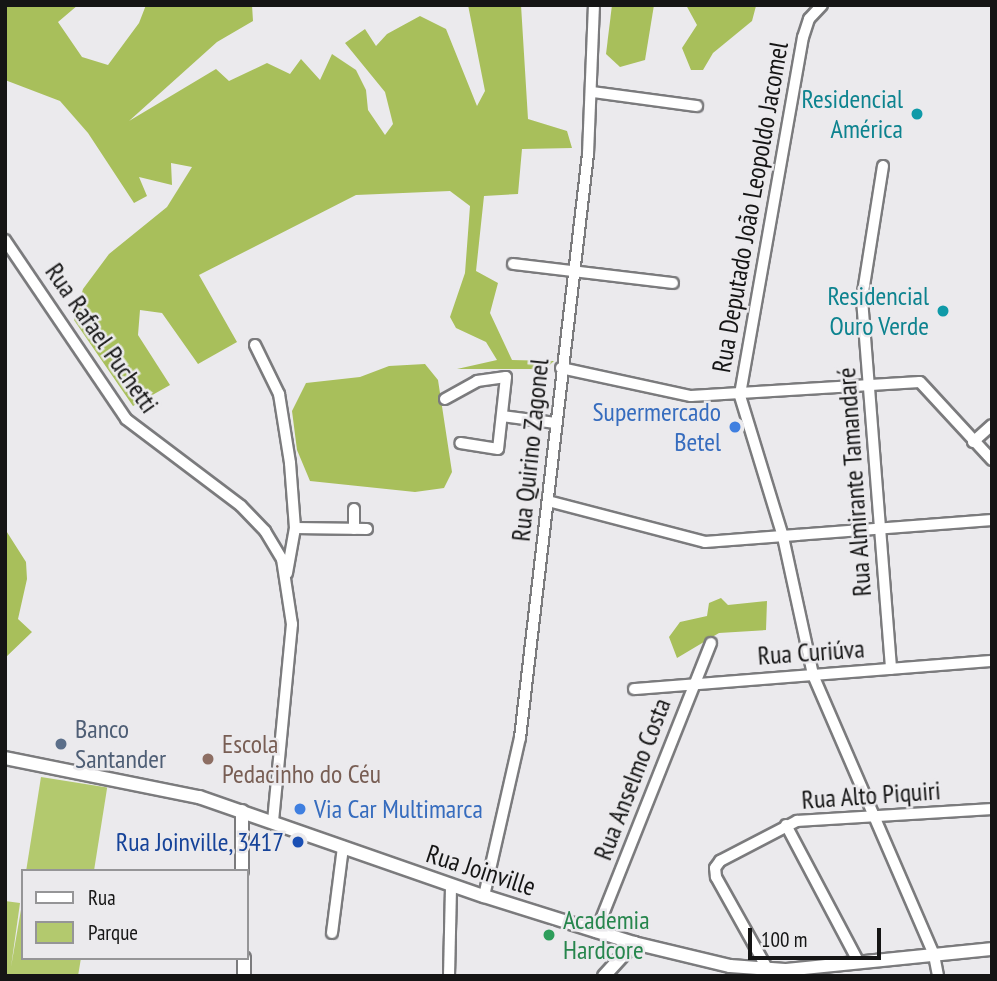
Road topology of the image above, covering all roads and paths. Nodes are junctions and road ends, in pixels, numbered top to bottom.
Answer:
1 (594, 5) edge
2 (822, 5) edge
3 (593, 92) junction
4 (698, 106) dead end
5 (883, 166) dead end
6 (5, 240) edge
7 (513, 264) dead end
8 (574, 271) junction
9 (673, 283) dead end
10 (255, 345) dead end
11 (561, 368) junction
12 (869, 386) junction
13 (740, 396) junction
14 (445, 399) dead end
15 (502, 416) junction
16 (556, 423) junction
17 (992, 425) edge
18 (973, 442) junction
19 (460, 443) dead end
20 (992, 460) edge
21 (548, 501) junction
22 (354, 509) dead end
23 (992, 520) edge
24 (295, 528) junction
25 (354, 529) junction
26 (367, 529) dead end
27 (880, 529) junction
28 (783, 537) junction
29 (287, 574) junction
30 (711, 643) dead end
31 (992, 661) edge
32 (891, 669) junction
33 (813, 675) junction
34 (694, 684) junction
35 (634, 689) dead end
36 (5, 758) edge
37 (992, 809) edge
38 (242, 811) junction
39 (874, 816) junction
40 (273, 822) junction
41 (786, 825) junction
42 (343, 847) junction
43 (242, 869) edge
44 (451, 885) junction
45 (484, 896) junction
46 (596, 932) junction
47 (332, 933) dead end
48 (634, 943) junction
49 (992, 949) edge
50 (934, 955) junction
51 (859, 963) junction
52 (768, 970) junction
53 (449, 976) edge
54 (604, 976) edge
55 (938, 976) edge

1 - 3 street, Rua Quirino Zagonel
2 - 13 street, Rua Deputado João Leopoldo Jacomel
3 - 4 street
3 - 8 street, Rua Quirino Zagonel
5 - 12 street, Rua Almirante Tamandaré
6 - 29 street, Rua Rafael Puchetti
7 - 8 street
8 - 9 street
8 - 11 street, Rua Quirino Zagonel
10 - 24 street
11 - 13 street
11 - 16 street, Rua Quirino Zagonel
12 - 13 street
12 - 18 street
12 - 27 street, Rua Almirante Tamandaré
13 - 28 street, Rua Deputado João Leopoldo Jacomel
14 - 15 street
15 - 16 street
15 - 19 street
16 - 21 street, Rua Quirino Zagonel
17 - 18 street
18 - 20 street
21 - 28 street
21 - 45 street, Rua Quirino Zagonel
22 - 25 street
23 - 27 street
24 - 25 street
24 - 29 street
25 - 26 street
27 - 28 street
27 - 32 street, Rua Almirante Tamandaré
28 - 33 street, Rua Deputado João Leopoldo Jacomel
29 - 40 street, Rua Rafael Puchetti
30 - 34 street, Rua Anselmo Costa
31 - 32 street, Rua Curiúva
32 - 33 street, Rua Curiúva
33 - 34 street, Rua Curiúva
33 - 39 street, Rua Deputado João Leopoldo Jacomel
34 - 35 street, Rua Curiúva
34 - 46 street, Rua Anselmo Costa
36 - 38 main road, Rua Joinville
37 - 39 street, Rua Alto Piquiri
38 - 40 main road, Rua Joinville
38 - 43 main road
39 - 41 street, Rua Alto Piquiri
39 - 50 street, Rua Deputado João Leopoldo Jacomel
40 - 42 main road, Rua Joinville
41 - 51 street
41 - 52 street, Rua Alto Piquiri
42 - 44 main road, Rua Joinville
42 - 47 street
44 - 45 main road, Rua Joinville
44 - 53 street
45 - 46 main road, Rua Joinville
46 - 48 main road, Rua Joinville
48 - 52 main road, Rua Joinville
48 - 54 main road
49 - 50 main road, Rua Joinville
50 - 51 main road, Rua Joinville
50 - 55 street, Rua Deputado João Leopoldo Jacomel
51 - 52 main road, Rua Joinville

